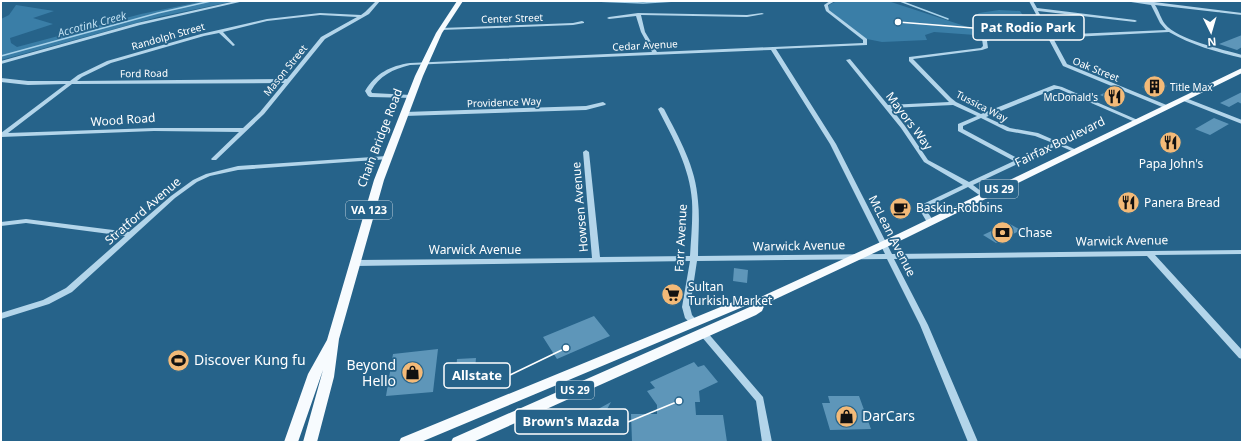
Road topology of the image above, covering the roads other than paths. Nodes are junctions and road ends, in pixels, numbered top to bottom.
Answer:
1 (242, 1) edge
2 (378, 1) edge
3 (460, 1) edge
4 (833, 1) edge
5 (1031, 1) edge
6 (1131, 1) edge
7 (1152, 2) edge
8 (1035, 9) junction
9 (638, 14) junction
10 (762, 14) dead end
11 (1242, 14) edge
12 (361, 16) junction
13 (609, 18) dead end
14 (1135, 21) dead end
15 (582, 22) dead end
16 (441, 29) junction
17 (220, 31) junction
18 (1170, 31) junction
19 (1049, 36) junction
20 (233, 45) dead end
21 (773, 49) junction
22 (655, 53) junction
23 (1242, 56) edge
24 (848, 60) dead end
25 (1, 63) edge
26 (425, 63) junction
27 (1242, 70) edge
28 (1, 80) edge
29 (288, 80) junction
30 (72, 82) junction
31 (411, 97) junction
32 (1183, 99) junction
33 (954, 103) junction
34 (603, 104) dead end
35 (886, 107) junction
36 (1167, 107) junction
37 (661, 109) dead end
38 (405, 114) junction
39 (982, 116) junction
40 (1137, 121) junction
41 (1242, 122) edge
42 (245, 130) junction
43 (1, 135) edge
44 (1056, 144) junction
45 (1076, 151) junction
46 (586, 152) dead end
47 (387, 158) junction
48 (214, 159) dead end
49 (1019, 161) junction
50 (968, 185) junction
51 (984, 196) junction
52 (930, 222) junction
53 (1, 224) edge
54 (131, 235) junction
55 (884, 244) junction
56 (1242, 252) edge
57 (1148, 253) junction
58 (859, 256) junction
59 (890, 257) junction
60 (694, 259) junction
61 (596, 260) junction
62 (356, 263) junction
63 (760, 302) junction
64 (1, 316) edge
65 (695, 323) junction
66 (704, 334) junction
67 (332, 339) junction
68 (1242, 356) edge
69 (291, 442) edge
70 (310, 442) edge
71 (406, 442) edge
72 (458, 442) edge
73 (768, 442) edge
74 (973, 442) edge

1 - 25 street
2 - 12 street, Mason Street
3 - 16 main road, Chain Bridge Road / VA 123
4 - 21 street, Cedar Avenue
5 - 8 street, Oak Street
6 - 7 street
7 - 11 street
7 - 18 street
8 - 14 street
8 - 19 street, Oak Street
9 - 10 street
9 - 13 street
9 - 22 street
12 - 17 street, Randolph Street
12 - 29 street, Mason Street
15 - 16 street, Center Street
16 - 26 main road, Chain Bridge Road / VA 123
17 - 20 street
17 - 30 street, Randolph Street
18 - 19 street
18 - 23 street
19 - 33 street, Tussica Way
19 - 36 street, Oak Street
21 - 22 street, Cedar Avenue
21 - 55 street, McLean Avenue
22 - 26 street, Cedar Avenue
24 - 35 street, Mayors Way
26 - 31 main road, Chain Bridge Road / VA 123
26 - 31 street, Cedar Avenue
27 - 32 main road, Fairfax Boulevard / US 29
28 - 30 street, Ford Road
29 - 30 street, Ford Road
29 - 42 street, Mason Street
30 - 43 street, Randolph Street
31 - 38 main road, Chain Bridge Road / VA 123
32 - 36 main road, Fairfax Boulevard / US 29
32 - 41 street
33 - 35 street
33 - 39 street, Tussica Way
34 - 38 street, Providence Way
35 - 50 street, Mayors Way
36 - 40 main road, Fairfax Boulevard / US 29
37 - 60 street, Farr Avenue
38 - 47 main road, Chain Bridge Road / VA 123
39 - 40 street
39 - 44 street, Tussica Way
39 - 49 street
40 - 45 main road, Fairfax Boulevard / US 29
42 - 43 street, Wood Road
42 - 48 street, Mason Street
44 - 45 street, Tussica Way
44 - 49 street
45 - 51 main road, Fairfax Boulevard / US 29
46 - 61 street, Howsen Avenue
47 - 54 street, Stratford Avenue
47 - 62 main road, Chain Bridge Road / VA 123
49 - 50 street
50 - 51 street, Mayors Way
50 - 52 street
51 - 52 main road, Fairfax Boulevard / US 29
52 - 55 main road, Fairfax Boulevard / US 29
53 - 54 street
54 - 64 street, Stratford Avenue
55 - 58 main road, Fairfax Boulevard / US 29
55 - 59 street, McLean Avenue
56 - 57 street, Warwick Avenue
57 - 59 street, Warwick Avenue
57 - 68 street
58 - 59 street, Warwick Avenue
58 - 60 street, Warwick Avenue
58 - 63 main road, Fairfax Boulevard / US 29
59 - 74 street, McLean Avenue
60 - 61 street, Warwick Avenue
60 - 65 street, Farr Avenue
61 - 62 street, Warwick Avenue
62 - 67 main road, Chain Bridge Road / VA 123
63 - 65 main road, Fairfax Boulevard / US 29
63 - 66 main road, Fairfax Boulevard / US 29
65 - 71 main road, Fairfax Boulevard / US 29
66 - 72 main road, Fairfax Boulevard / US 29
66 - 73 street
67 - 69 main road, Chain Bridge Road / VA 123
67 - 70 main road, Chain Bridge Road / VA 123

